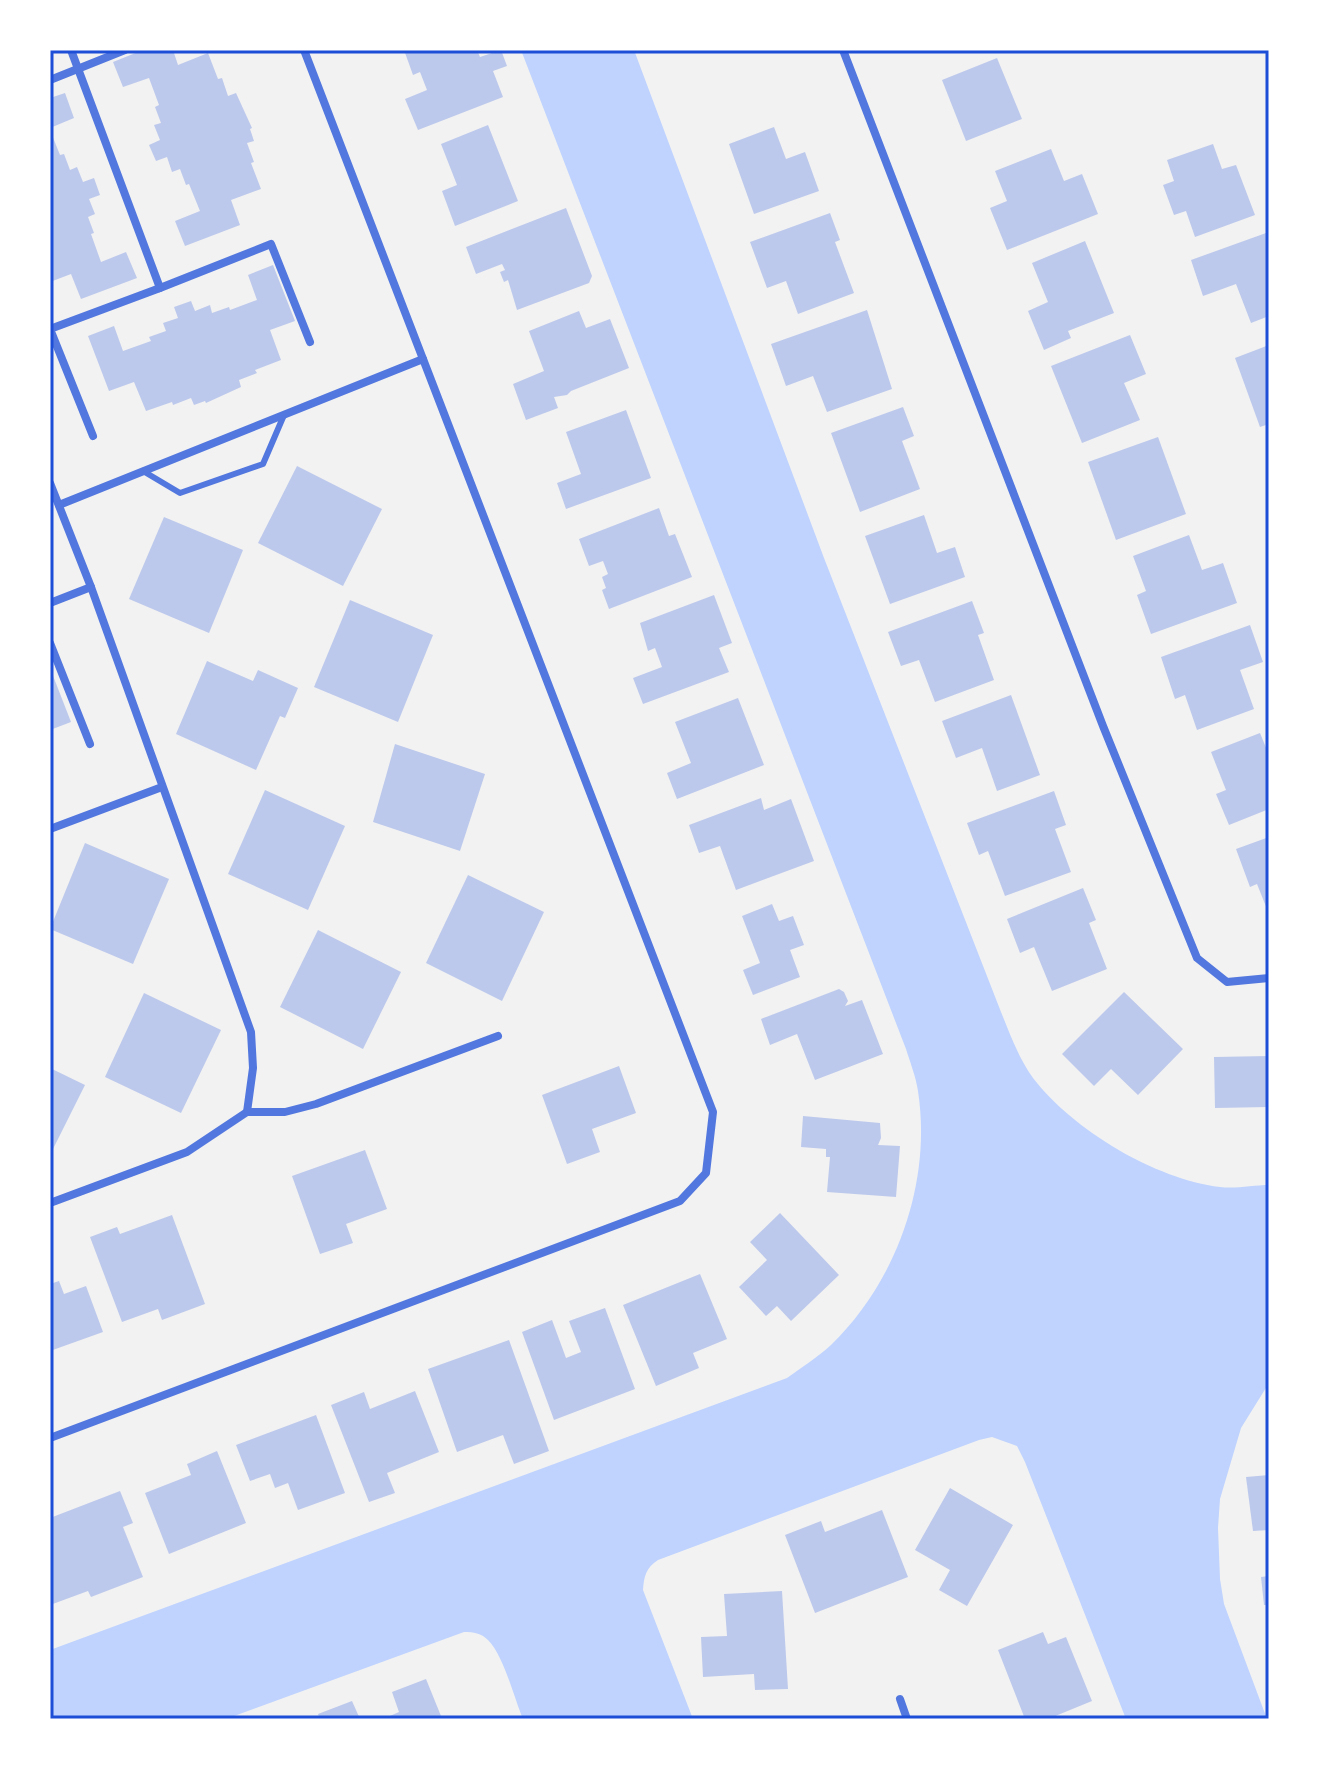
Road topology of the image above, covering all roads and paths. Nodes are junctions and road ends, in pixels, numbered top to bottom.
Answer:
1 (71, 50) edge
2 (125, 50) edge
3 (304, 50) edge
4 (843, 50) edge
5 (78, 69) junction
6 (50, 80) edge
7 (160, 288) junction
8 (310, 342) dead end
9 (423, 359) junction
10 (284, 415) junction
11 (93, 436) dead end
12 (143, 471) junction
13 (50, 483) edge
14 (59, 505) junction
15 (91, 587) junction
16 (50, 603) edge
17 (50, 643) edge
18 (90, 744) dead end
19 (162, 787) junction
20 (50, 829) edge
21 (1269, 978) edge
22 (498, 1036) dead end
23 (247, 1112) junction
24 (50, 1203) edge
25 (50, 1438) edge
26 (900, 1699) dead end
27 (907, 1719) edge

1 - 5 street
2 - 5 street
3 - 9 street
4 - 21 street
5 - 6 street
5 - 7 street
7 - 8 street
7 - 11 street
9 - 10 street
9 - 25 street
10 - 12 street
10 - 12 lane
12 - 14 street
13 - 14 street
14 - 15 street
15 - 16 street
15 - 19 street
17 - 18 street
19 - 20 street
19 - 23 street
22 - 23 street
23 - 24 street
26 - 27 street

